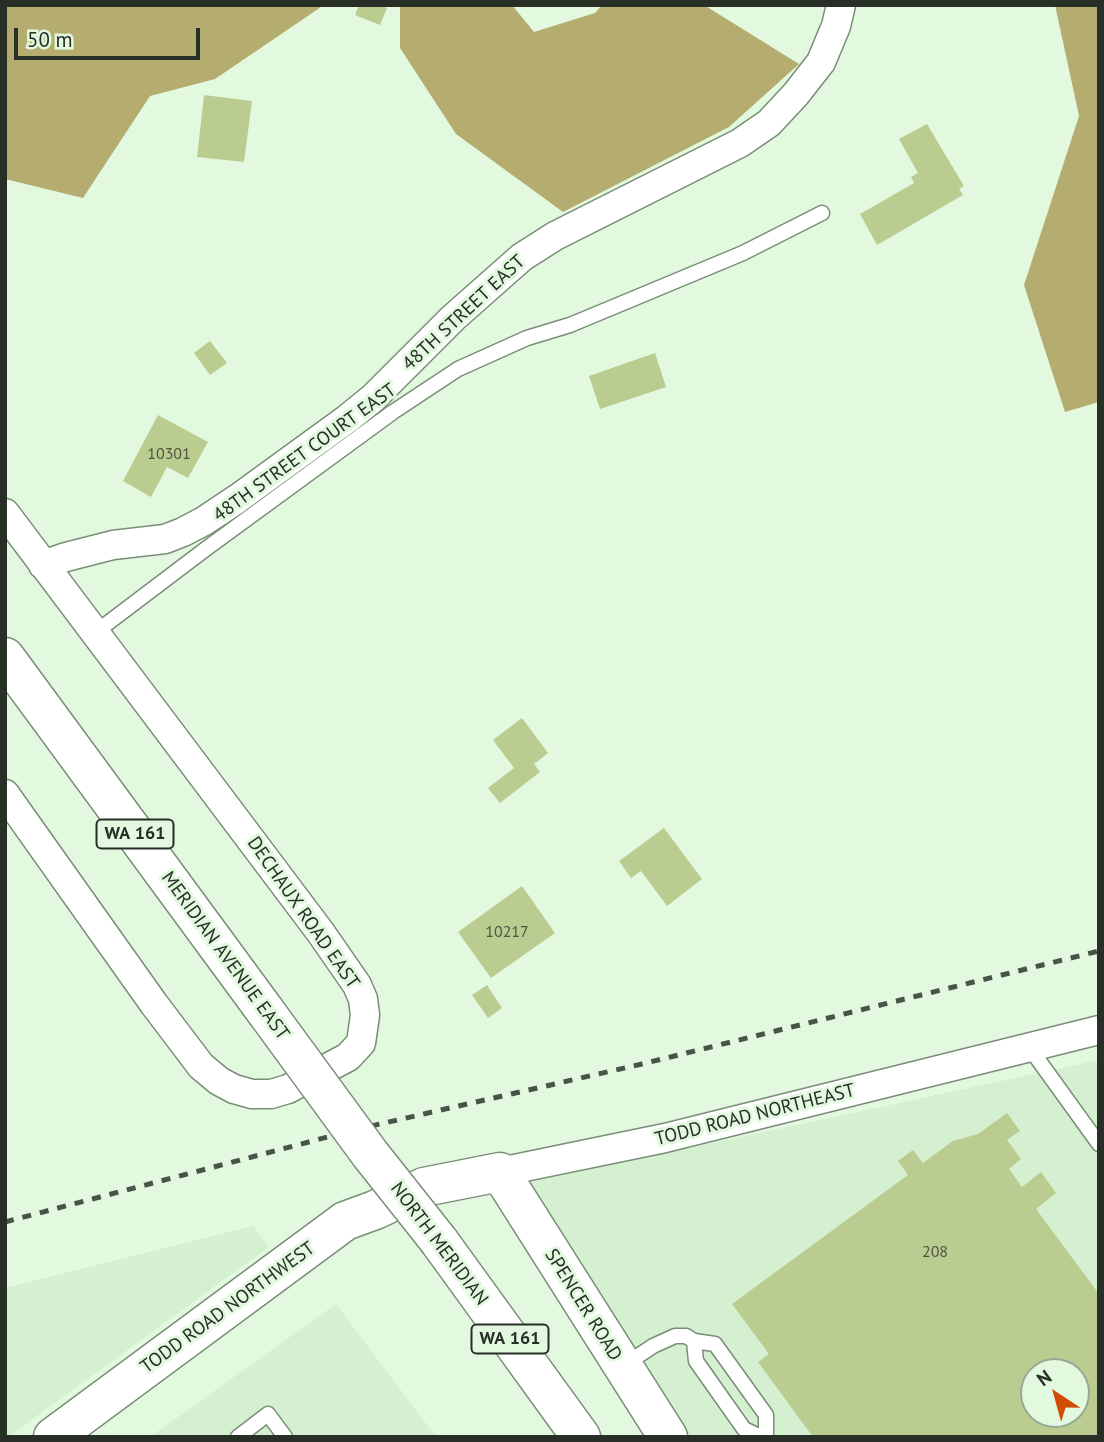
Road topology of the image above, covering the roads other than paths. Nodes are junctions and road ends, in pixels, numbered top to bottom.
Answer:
1 (841, 5) edge
2 (822, 213) dead end
3 (5, 513) edge
4 (43, 565) junction
5 (96, 632) junction
6 (5, 657) edge
7 (5, 794) edge
8 (1099, 1030) edge
9 (1029, 1047) junction
10 (1099, 1144) edge
11 (370, 1154) joint
12 (500, 1172) junction
13 (411, 1192) joint
14 (694, 1341) junction
15 (622, 1367) junction
16 (53, 1437) edge
17 (238, 1437) edge
18 (285, 1437) edge
19 (581, 1437) edge
20 (668, 1437) edge
21 (763, 1437) edge

1 - 4 street, 48TH STREET EAST
2 - 5 lane, 48TH STREET COURT EAST
3 - 4 street, DECHAUX ROAD EAST
4 - 5 street, DECHAUX ROAD EAST
5 - 7 street, DECHAUX ROAD EAST
6 - 11 main road, MERIDIAN AVENUE EAST / WA 161, bridge
8 - 9 street, TODD ROAD NORTHEAST
9 - 10 lane
9 - 12 street, TODD ROAD NORTHEAST
11 - 19 main road, NORTH MERIDIAN / WA 161, bridge
12 - 13 main road, TODD ROAD NORTHEAST
12 - 15 main road, SPENCER ROAD
13 - 16 main road, TODD ROAD NORTHWEST
14 - 15 lane
14 - 21 lane
14 - 21 lane
15 - 20 main road, SPENCER ROAD
17 - 18 lane

